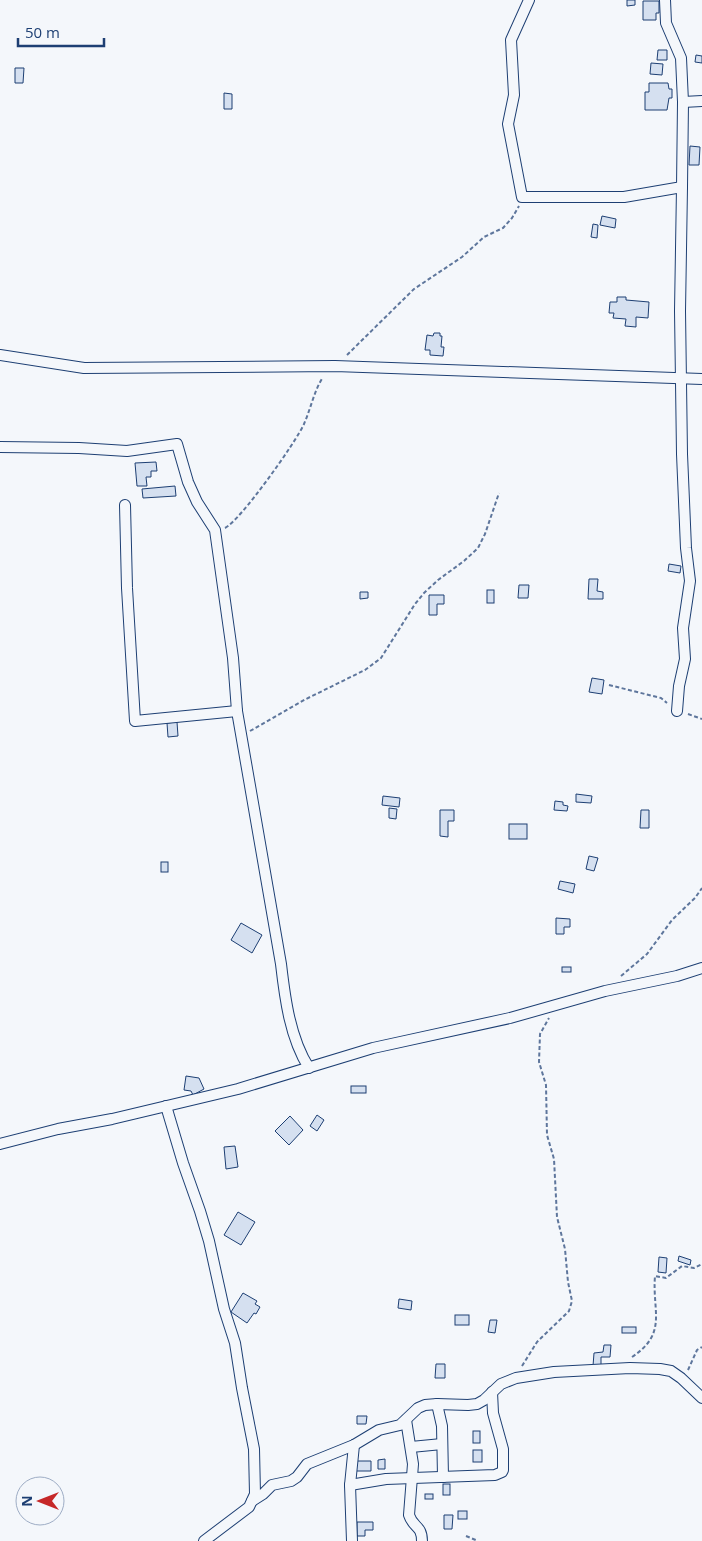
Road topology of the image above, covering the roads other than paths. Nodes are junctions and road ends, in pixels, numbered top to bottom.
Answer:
1 (529, 0) edge
2 (665, 0) edge
3 (702, 101) edge
4 (683, 102) junction
5 (682, 187) junction
6 (0, 355) edge
7 (682, 379) junction
8 (702, 379) edge
9 (0, 447) edge
10 (125, 505) dead end
11 (237, 711) junction
12 (677, 711) road end
13 (702, 968) edge
14 (309, 1068) junction
15 (166, 1106) junction
16 (0, 1144) edge
17 (492, 1392) junction
18 (702, 1398) edge
19 (437, 1404) junction
20 (406, 1420) junction
21 (442, 1444) junction
22 (354, 1445) junction
23 (411, 1447) junction
24 (443, 1477) junction
25 (413, 1478) junction
26 (350, 1485) junction
27 (252, 1501) junction
28 (204, 1541) edge
29 (352, 1541) edge
30 (422, 1541) edge

1 - 5 street
2 - 4 street
3 - 4 street
4 - 5 street
5 - 7 street
6 - 7 street
7 - 8 street
7 - 12 street
9 - 11 street
10 - 11 street
11 - 14 street
13 - 14 street
14 - 15 street
15 - 16 street
15 - 27 street
17 - 18 street
17 - 19 street
17 - 24 street
19 - 20 street
19 - 21 street
20 - 22 street
20 - 23 street
21 - 23 street
21 - 24 street
22 - 26 street
22 - 27 street
23 - 25 street
24 - 25 street
25 - 26 street
25 - 30 street
26 - 29 street
27 - 28 street

